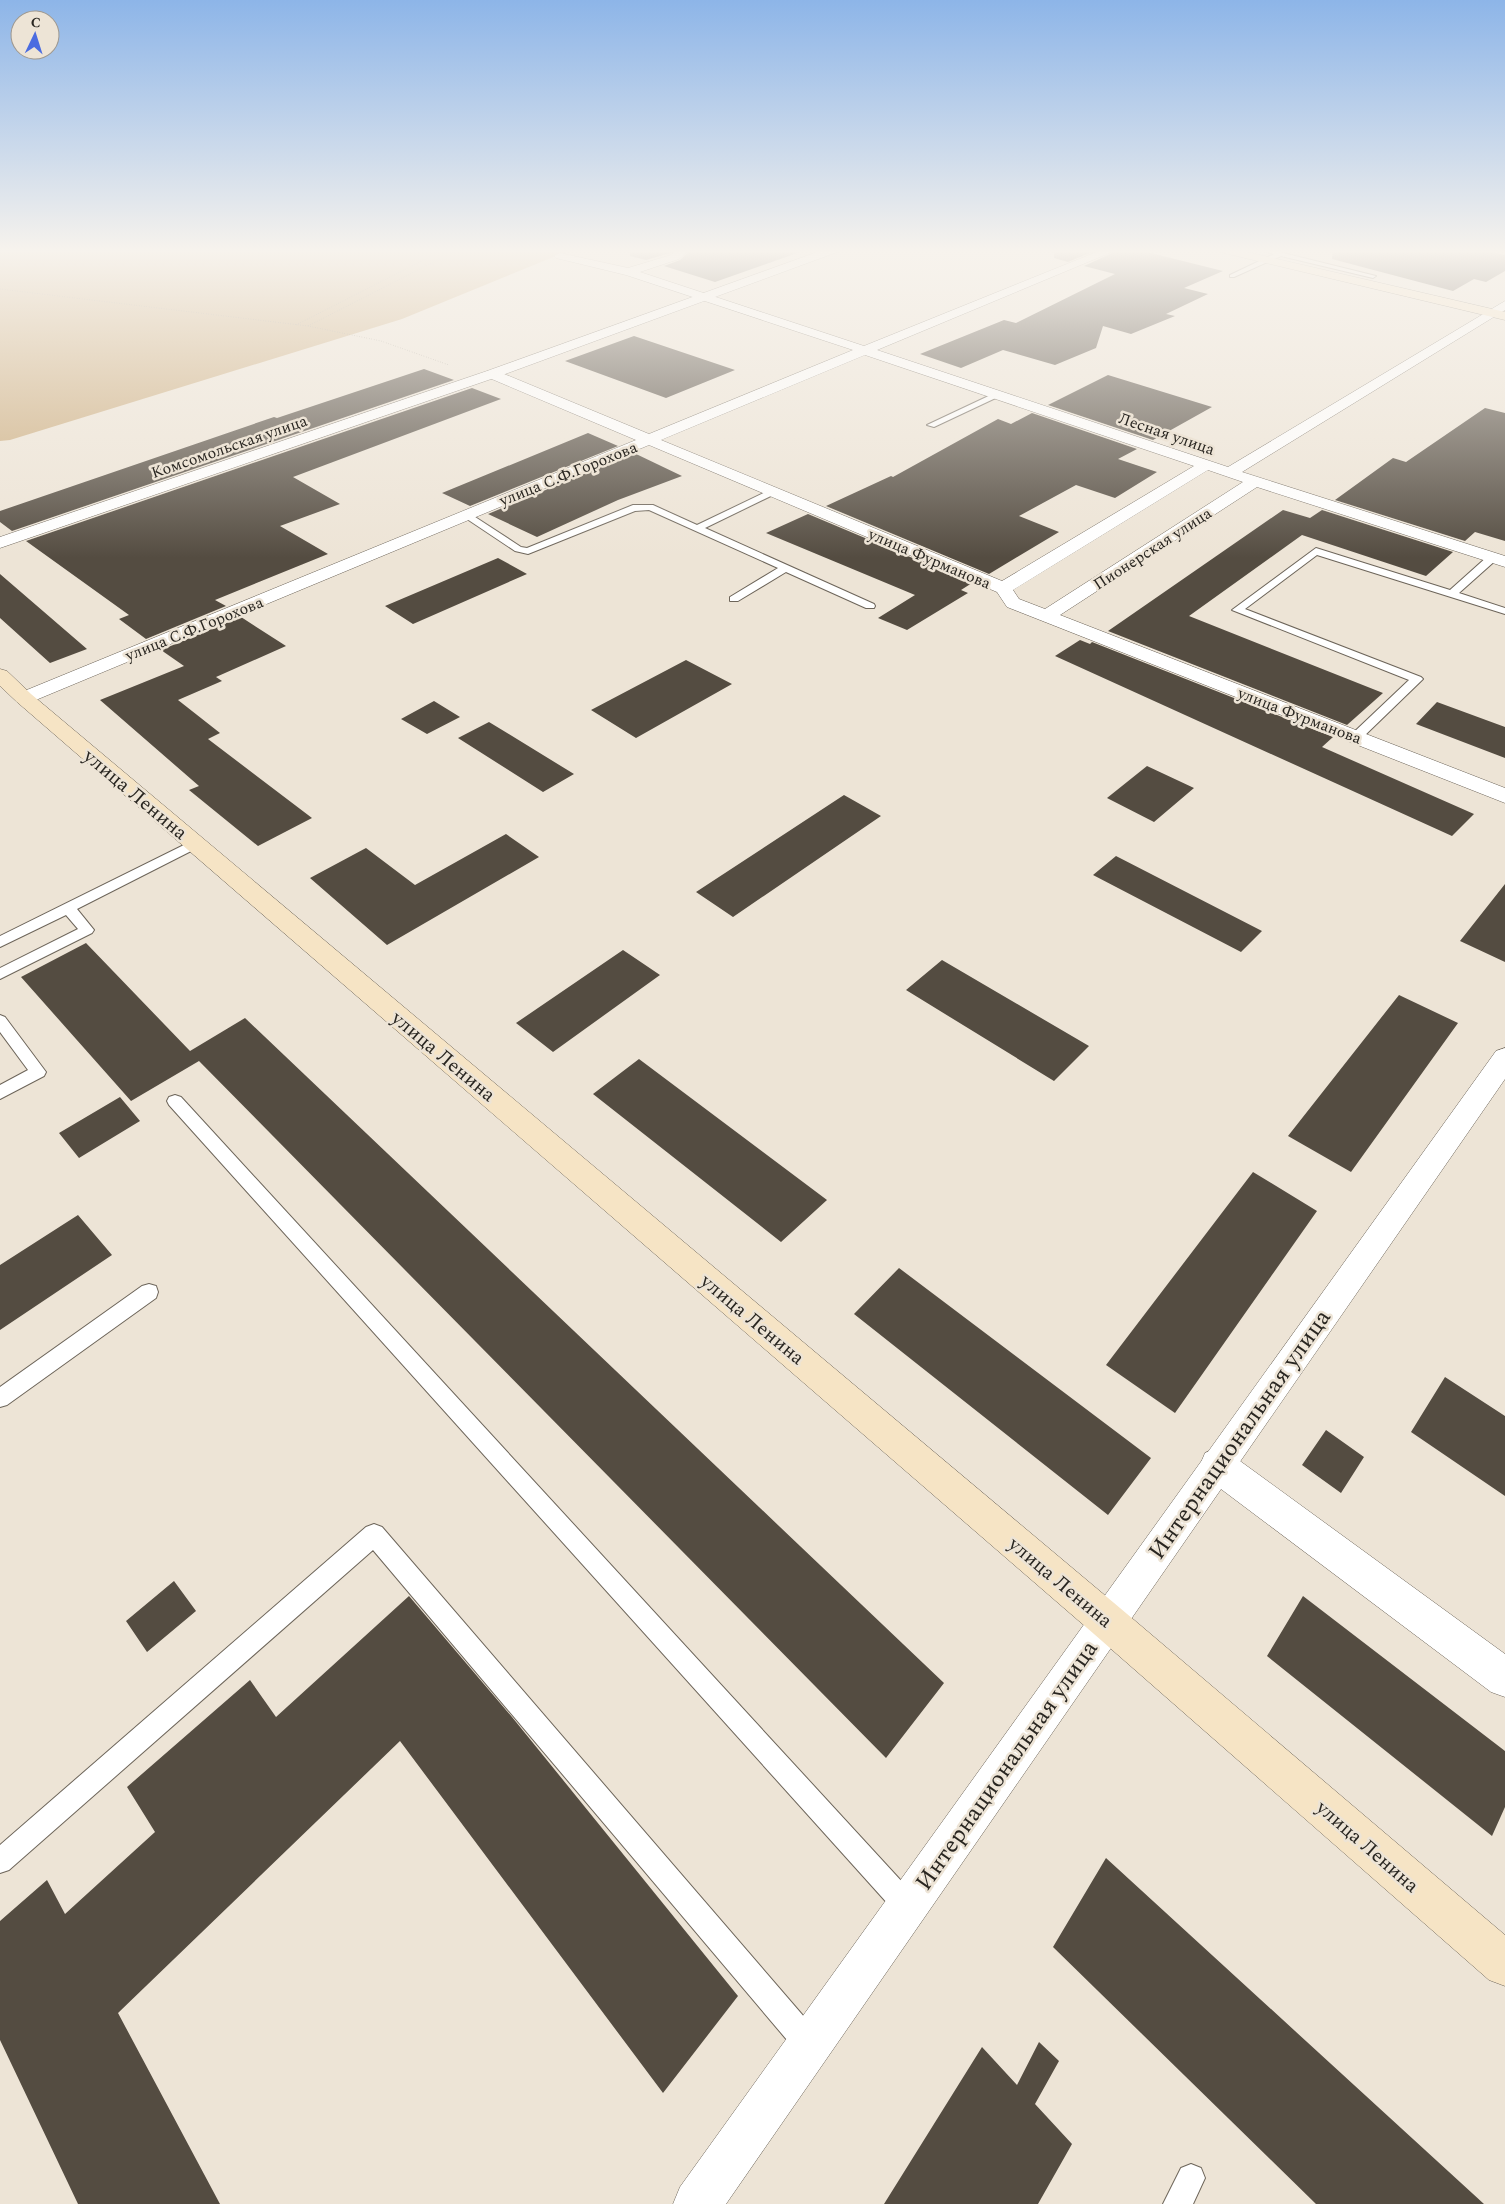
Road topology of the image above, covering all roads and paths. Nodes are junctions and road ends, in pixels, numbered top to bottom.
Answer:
1 (416, 352) edge
2 (552, 352) edge
3 (861, 352) edge
4 (871, 352) edge
5 (1436, 352) edge
6 (487, 376) junction
7 (998, 394) junction
8 (932, 424) dead end
9 (648, 440) junction
10 (1206, 465) junction
11 (1230, 473) junction
12 (1256, 481) junction
13 (772, 492) junction
14 (466, 515) junction
15 (698, 528) junction
16 (0, 543) edge
17 (1498, 560) edge
18 (785, 568) junction
19 (1003, 588) junction
20 (1452, 594) junction
21 (734, 598) dead end
22 (870, 606) dead end
23 (1505, 611) edge
24 (1048, 616) junction
25 (0, 675) edge
26 (24, 698) junction
27 (1356, 737) junction
28 (1505, 796) edge
29 (194, 844) junction
30 (68, 908) junction
31 (0, 942) edge
32 (0, 974) edge
33 (0, 1020) edge
34 (1505, 1058) edge
35 (0, 1093) edge
36 (175, 1101) dead end
37 (149, 1292) dead end
38 (0, 1398) edge
39 (1217, 1465) junction
40 (1107, 1621) junction
41 (1505, 1678) edge
42 (0, 1861) edge
43 (907, 1906) junction
44 (1505, 1964) edge
45 (810, 2044) junction
46 (1191, 2178) dead end
47 (697, 2204) edge
48 (1177, 2204) edge

1 - 6 path
2 - 6 street, Комсомольская улица
3 - 9 street, улица С.Ф.Горохова
4 - 7 street, Лесная улица
5 - 11 street
6 - 9 street, улица Фурманова
6 - 16 street, Комсомольская улица
7 - 8 lane
7 - 10 street, Лесная улица
9 - 13 street, улица Фурманова
9 - 14 street, улица С.Ф.Горохова
10 - 11 street, Лесная улица
10 - 19 street
11 - 12 street, Лесная улица
12 - 17 street, Лесная улица
12 - 24 street, Пионерская улица
13 - 15 lane
13 - 19 street, улица Фурманова
14 - 15 lane
14 - 26 street, улица С.Ф.Горохова
15 - 18 lane
17 - 20 lane
18 - 21 lane
18 - 22 lane
19 - 24 street, улица Фурманова
20 - 23 lane
20 - 27 lane
24 - 27 street, улица Фурманова
25 - 26 main road, улица Ленина
26 - 29 main road, улица Ленина
27 - 28 street, улица Фурманова
29 - 30 lane
29 - 40 main road, улица Ленина
30 - 31 lane
30 - 32 lane
33 - 35 lane
34 - 39 street, Интернациональная улица
36 - 43 lane
37 - 38 lane
39 - 40 street, Интернациональная улица
39 - 41 street
40 - 43 street, Интернациональная улица
40 - 44 main road, улица Ленина
42 - 45 lane
43 - 45 street, Интернациональная улица
45 - 47 street, Интернациональная улица
46 - 48 lane

